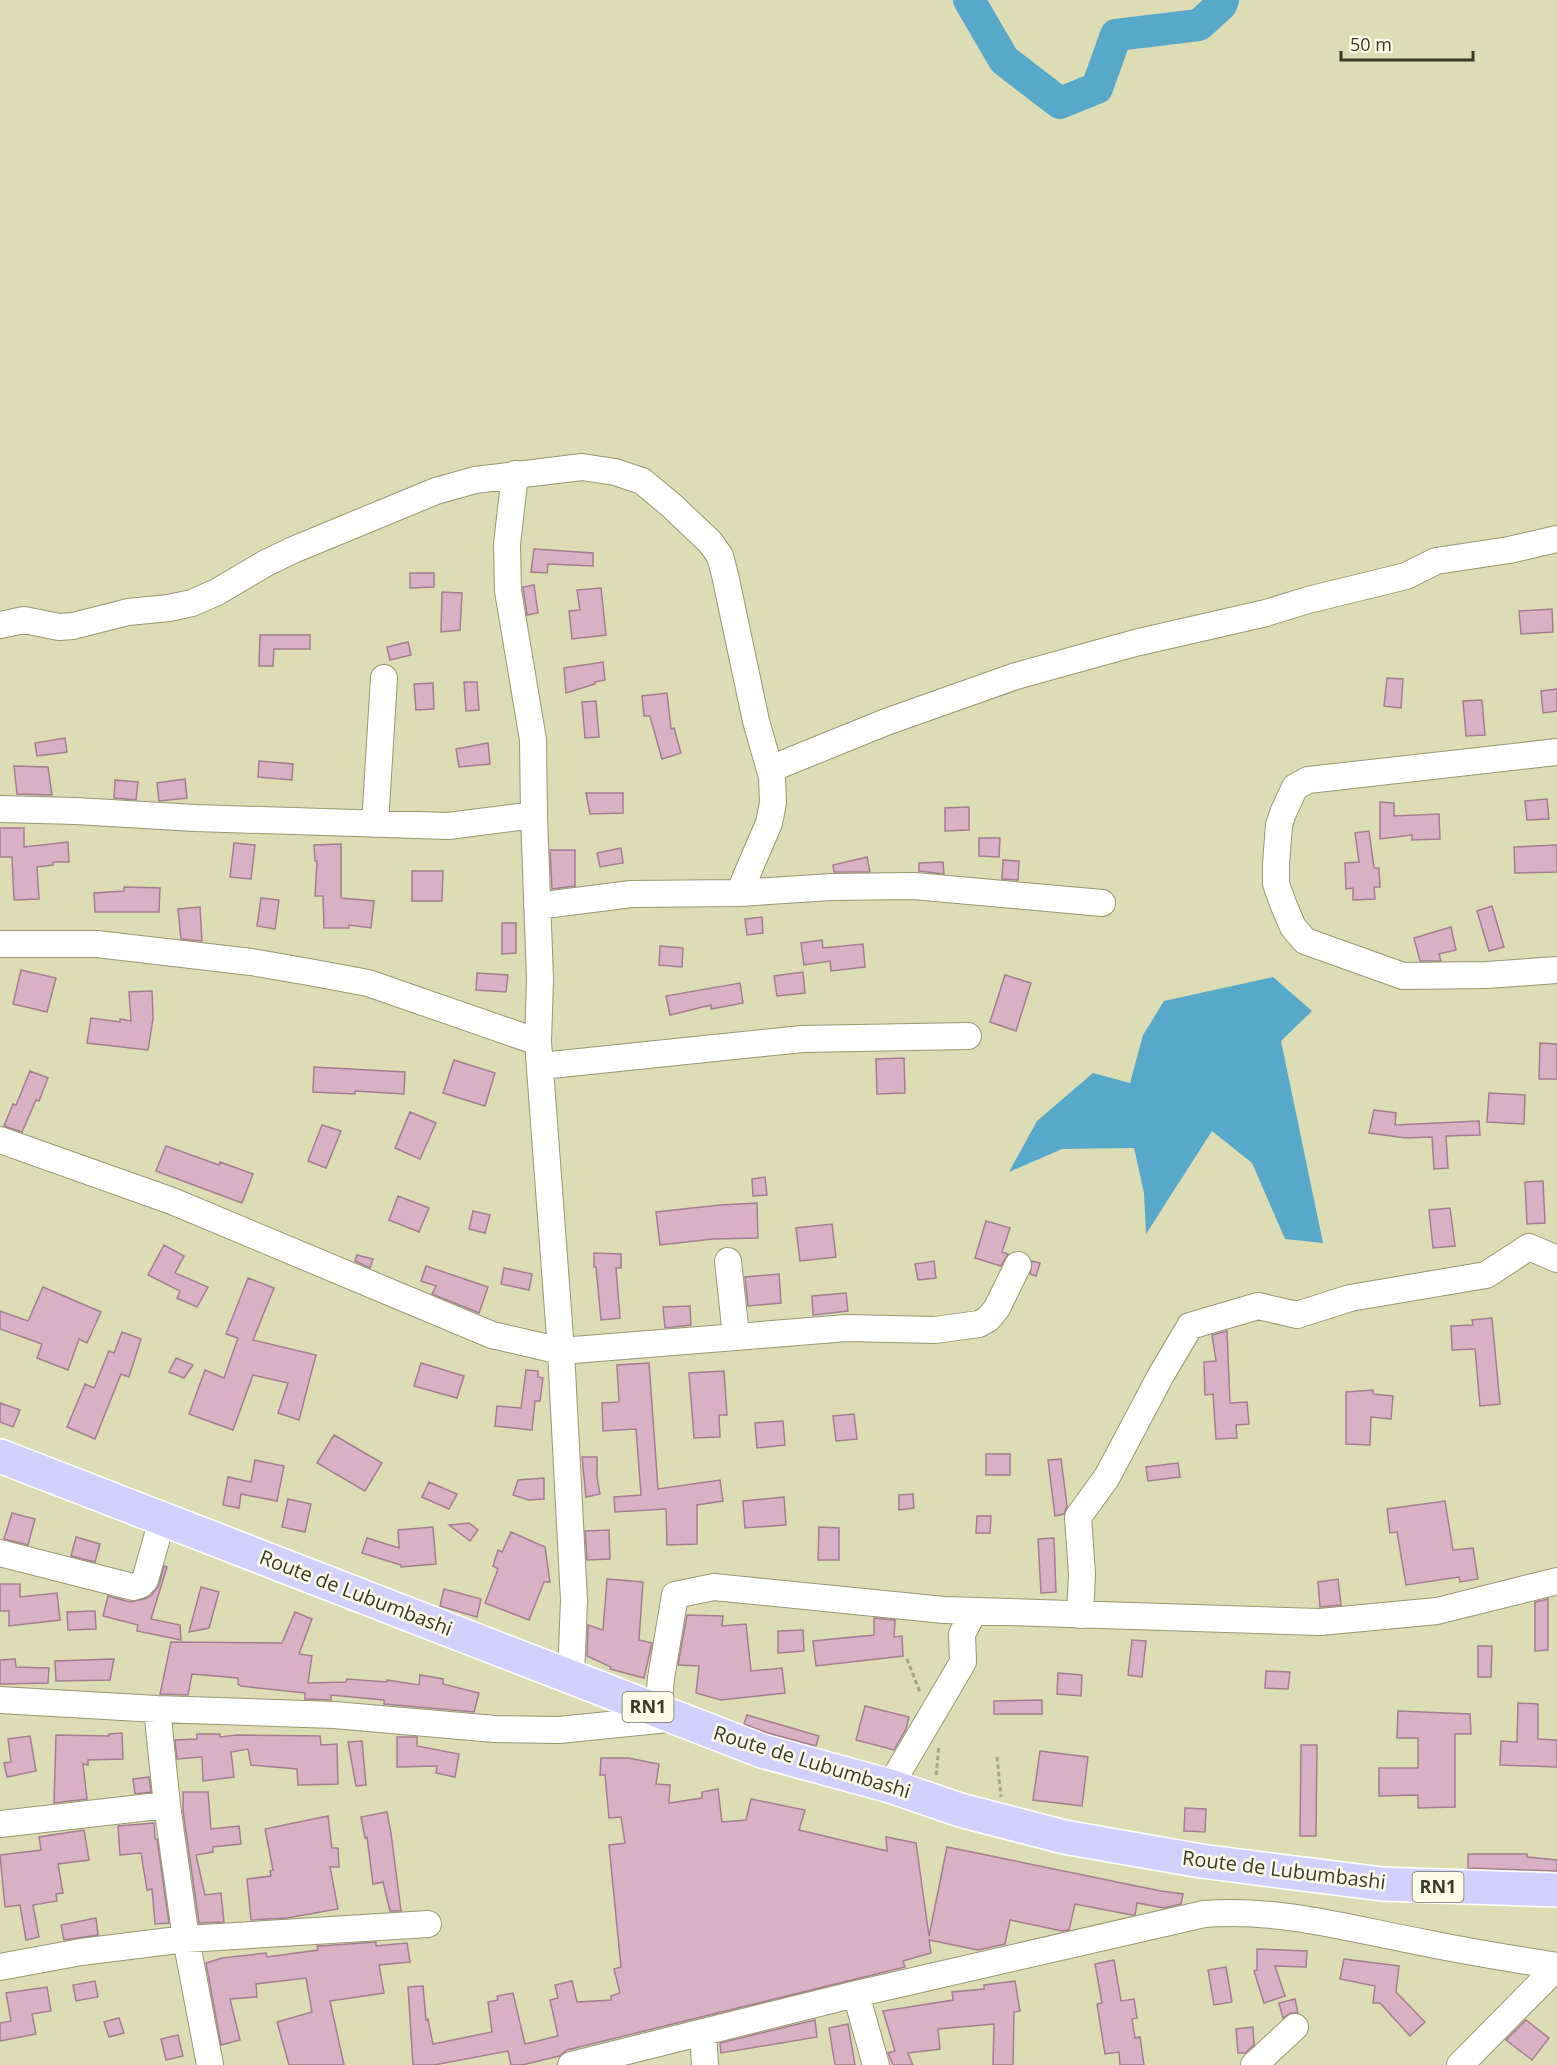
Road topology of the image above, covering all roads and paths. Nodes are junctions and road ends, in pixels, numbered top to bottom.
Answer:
1 (515, 474) junction
2 (1557, 539) edge
3 (0, 625) edge
4 (384, 678) dead end
5 (1557, 752) edge
6 (770, 769) junction
7 (0, 809) edge
8 (534, 815) junction
9 (375, 824) junction
10 (739, 893) junction
11 (1102, 903) dead end
12 (537, 906) junction
13 (0, 944) edge
14 (1557, 970) edge
15 (968, 1036) dead end
16 (540, 1054) junction
17 (0, 1140) edge
18 (1557, 1259) edge
19 (728, 1261) dead end
20 (1018, 1265) dead end
21 (736, 1336) junction
22 (561, 1351) junction
23 (0, 1456) edge
24 (162, 1520) junction
25 (0, 1553) edge
26 (1557, 1581) edge
27 (974, 1611) junction
28 (1080, 1615) junction
29 (907, 1659) dead end
30 (571, 1677) junction
31 (0, 1700) edge
32 (939, 1702) junction
33 (157, 1709) junction
34 (668, 1714) junction
35 (940, 1736) dead end
36 (997, 1757) dead end
37 (936, 1779) dead end
38 (890, 1786) junction
39 (1002, 1802) dead end
40 (168, 1805) junction
41 (0, 1824) edge
42 (1557, 1890) edge
43 (428, 1924) dead end
44 (186, 1939) junction
45 (0, 1967) edge
46 (1557, 1967) edge
47 (856, 1994) junction
48 (1295, 2027) dead end
49 (703, 2032) junction
50 (210, 2065) edge
51 (571, 2065) edge
52 (705, 2065) edge
53 (876, 2065) edge
54 (1254, 2065) edge
55 (1460, 2065) edge

1 - 3 street
1 - 6 street
1 - 8 street
2 - 6 street
4 - 9 street
5 - 14 street
6 - 10 street
7 - 9 street
8 - 9 street
8 - 12 street
10 - 11 street
10 - 12 street
12 - 16 street
13 - 16 street
15 - 16 street
16 - 22 street
17 - 22 street
18 - 28 street
19 - 21 street
20 - 21 street
21 - 22 street
22 - 30 street
23 - 24 highway, Route de Lubumbashi / RN1
24 - 25 street
24 - 30 highway, Route de Lubumbashi / RN1
26 - 28 street
27 - 28 street
27 - 32 street
27 - 34 street
29 - 32 path
30 - 34 highway, Route de Lubumbashi / RN1
31 - 33 street
32 - 38 street
33 - 34 street
33 - 40 street
34 - 38 highway, Route de Lubumbashi / RN1
35 - 37 path
36 - 39 path
38 - 42 highway, Route de Lubumbashi / RN1
40 - 41 street
40 - 44 street
43 - 44 street
44 - 45 street
44 - 50 street
46 - 47 street
46 - 55 street
47 - 49 street
47 - 53 street
48 - 54 street
49 - 51 street
49 - 52 street

